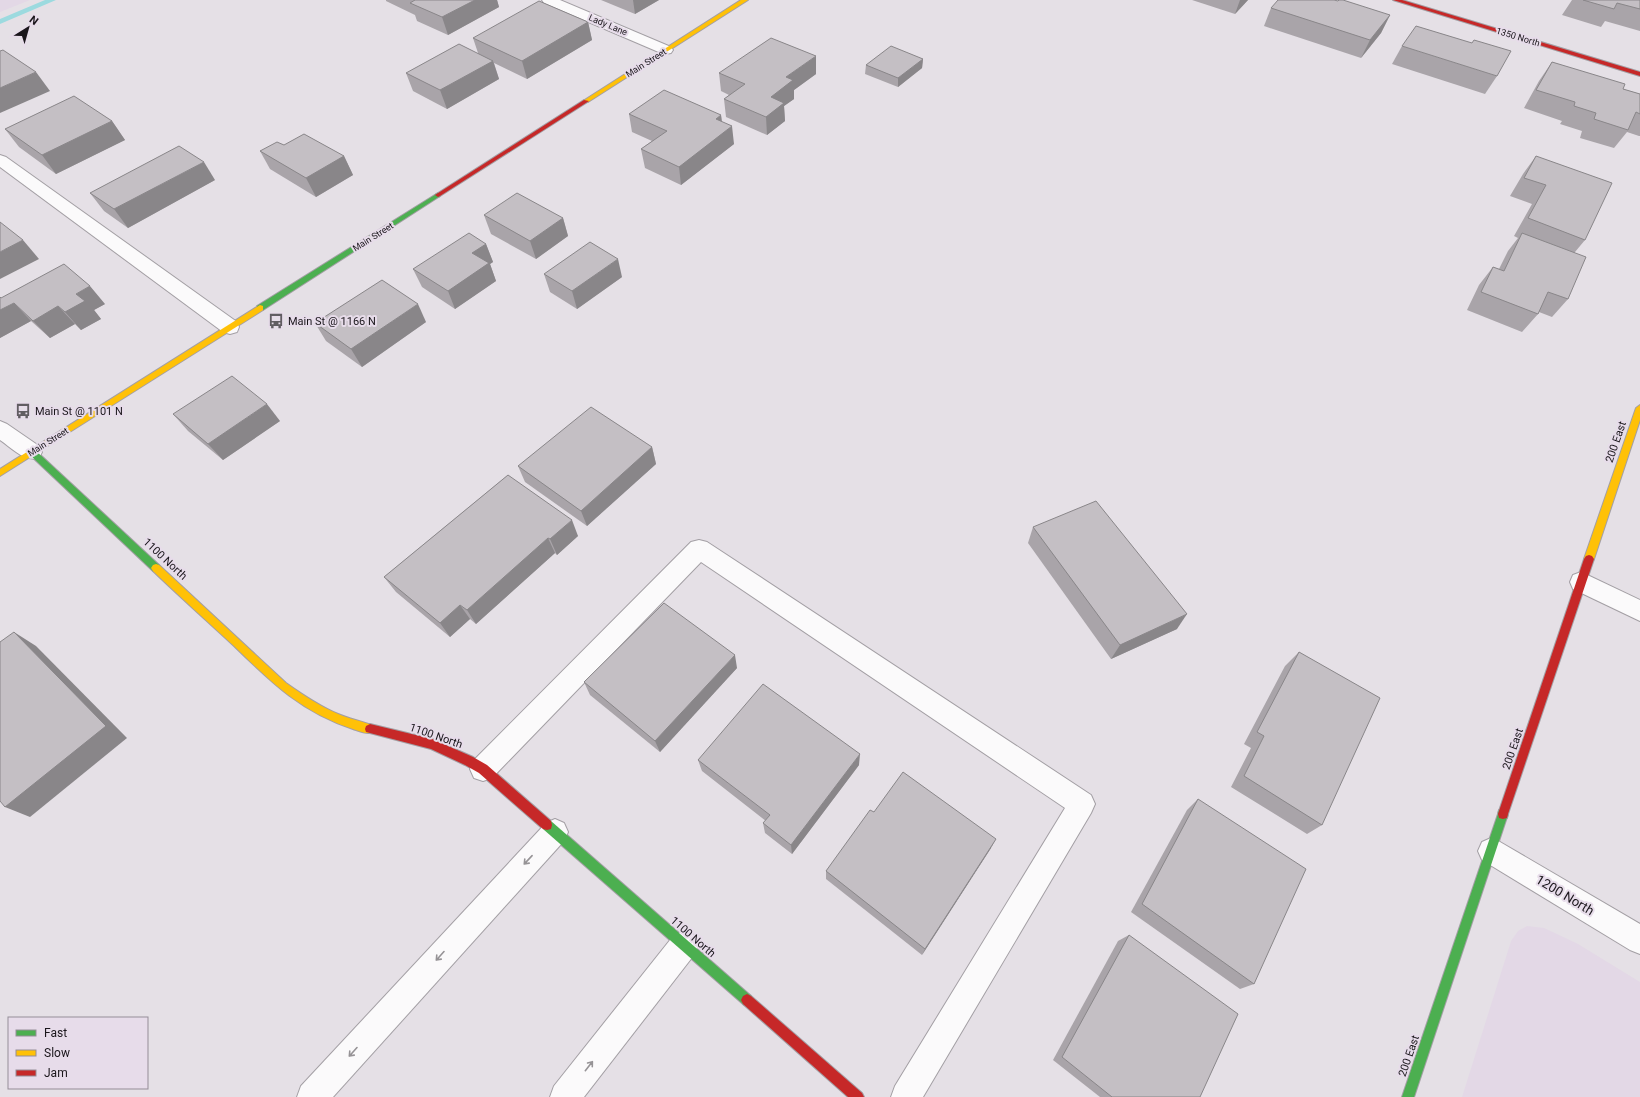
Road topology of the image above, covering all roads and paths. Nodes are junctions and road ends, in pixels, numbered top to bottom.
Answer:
1 (746, 0) edge
2 (1396, 0) edge
3 (552, 3) edge
4 (666, 50) junction
5 (1640, 74) edge
6 (0, 160) edge
7 (230, 327) junction
8 (1640, 408) edge
9 (0, 429) edge
10 (32, 452) junction
11 (0, 473) edge
12 (1581, 582) junction
13 (1640, 611) edge
14 (482, 769) junction
15 (555, 832) junction
16 (1491, 851) junction
17 (1640, 940) edge
18 (684, 945) junction
19 (312, 1097) edge
20 (565, 1097) edge
21 (858, 1097) edge
22 (906, 1097) edge
23 (1408, 1097) edge

1 - 4 street, Main Street
2 - 5 street, 1350 North
3 - 4 street, Lady Lane
4 - 7 street, Main Street
6 - 7 street
7 - 10 street, Main Street
8 - 12 street, 200 East
9 - 10 street
10 - 11 street, Main Street
10 - 14 street, 1100 North
12 - 13 street
12 - 16 street, 200 East
14 - 15 street, 1100 North
14 - 22 street
15 - 18 street, 1100 North
15 -> 19 street
16 - 17 street, 1200 North
16 - 23 street, 200 East
20 -> 18 street
18 - 21 street, 1100 North

